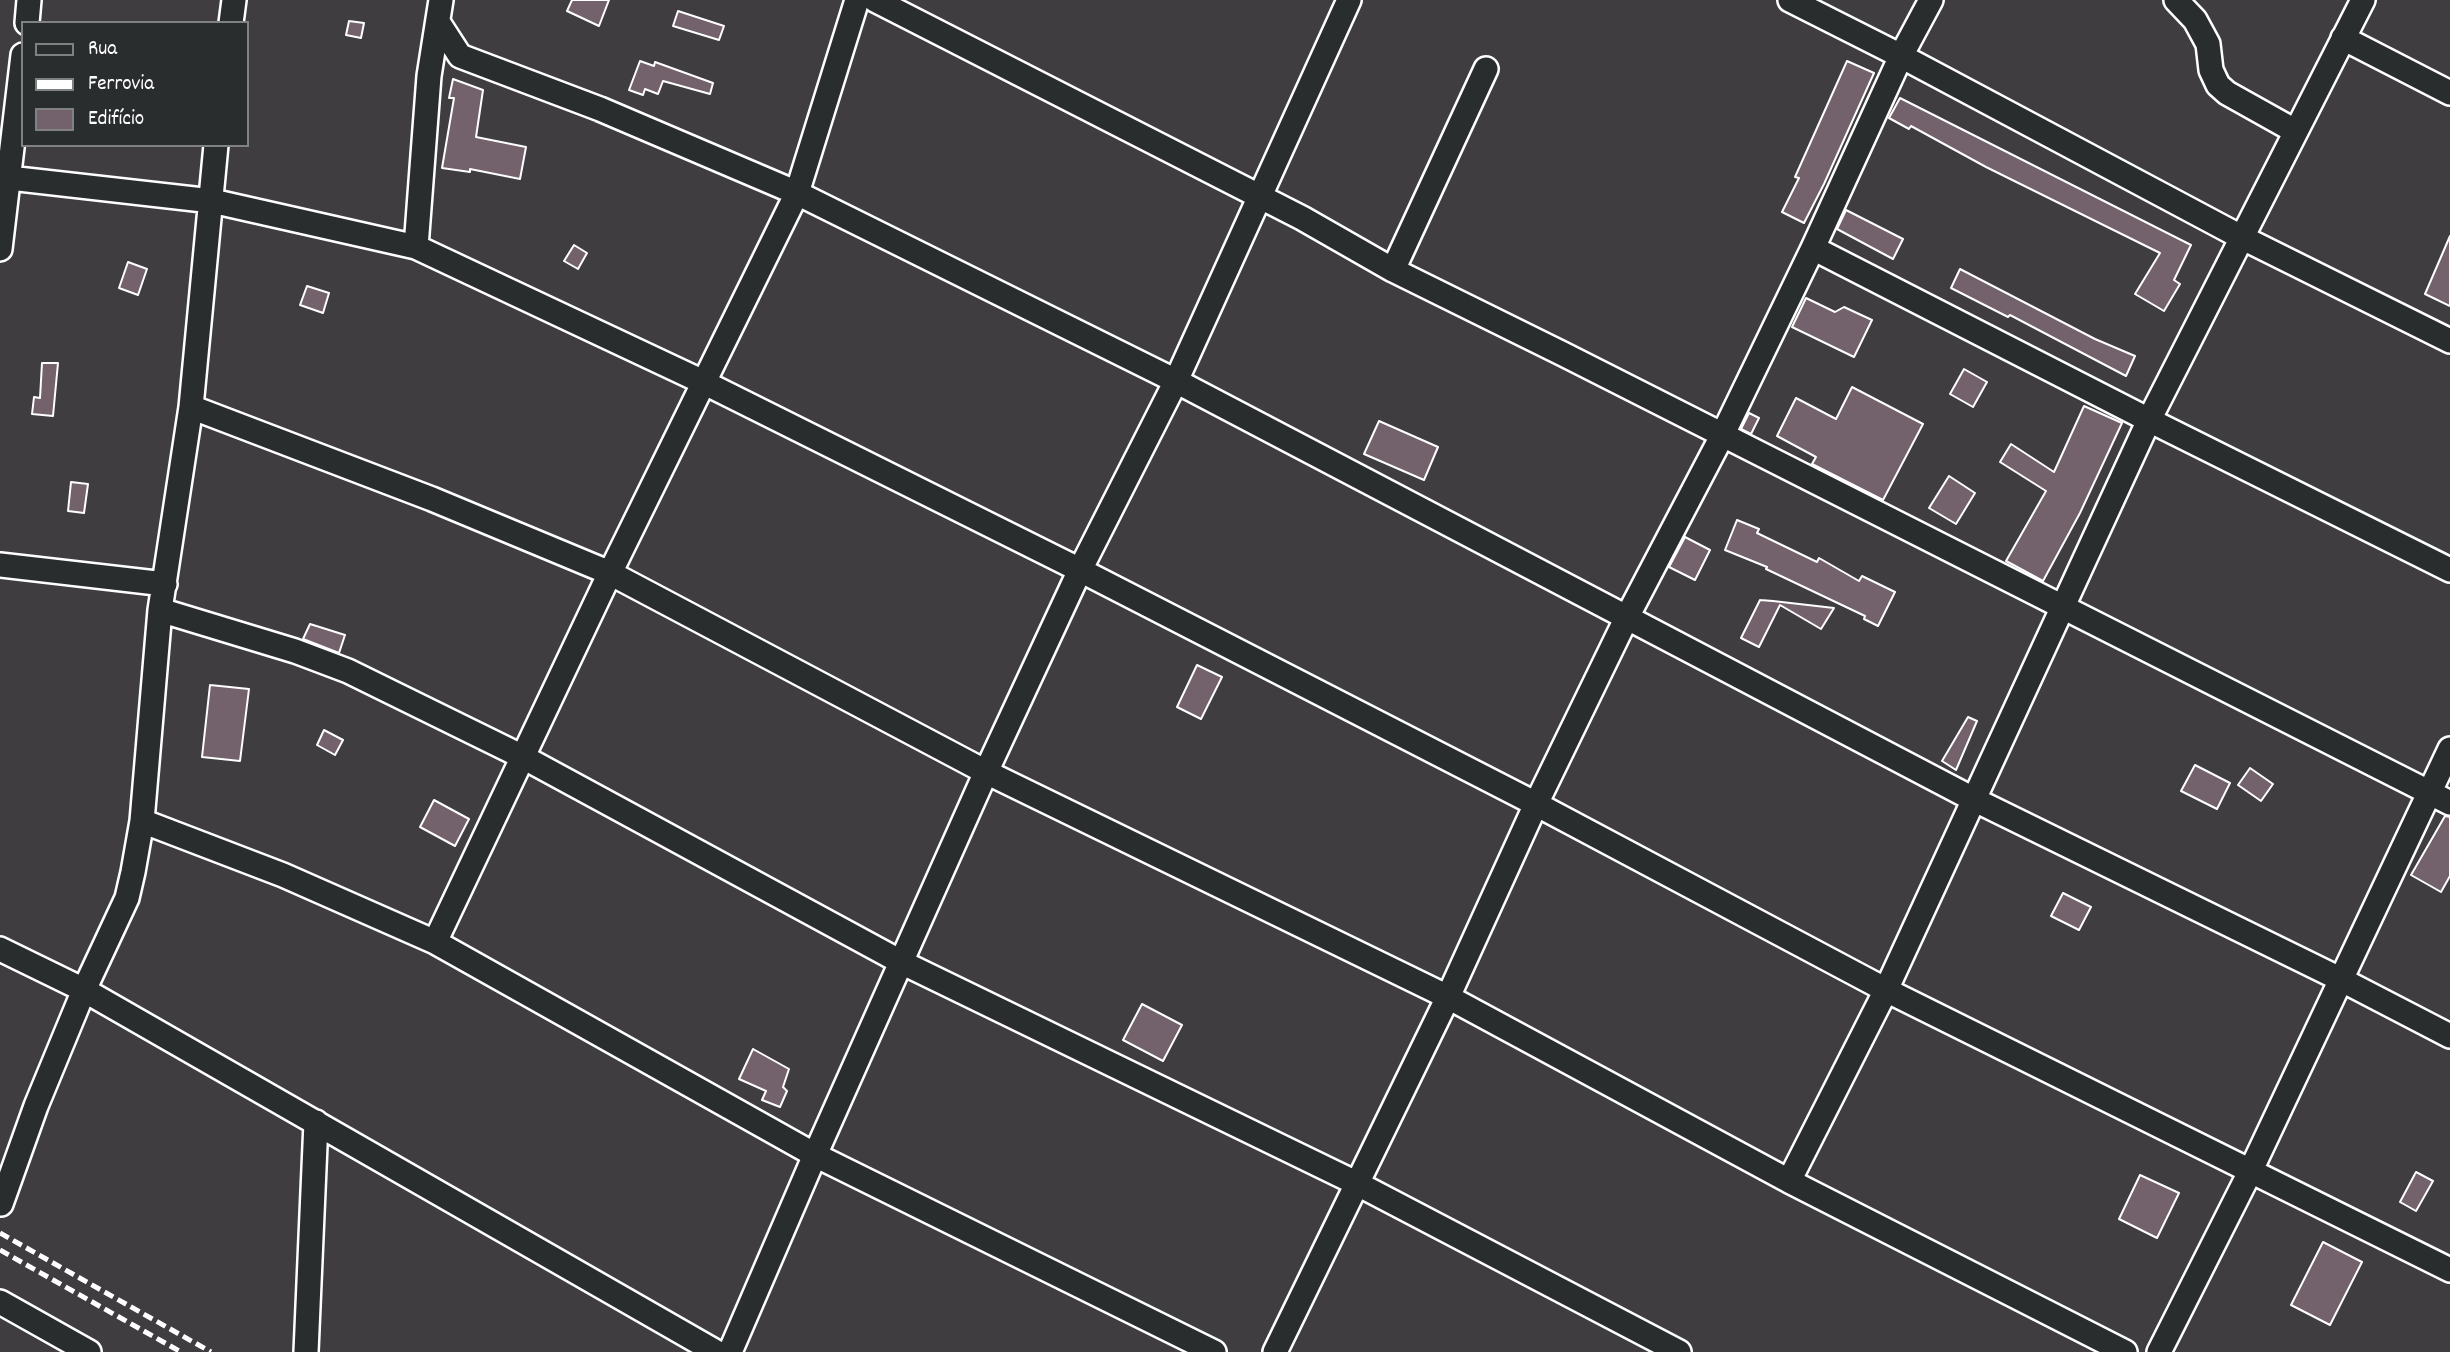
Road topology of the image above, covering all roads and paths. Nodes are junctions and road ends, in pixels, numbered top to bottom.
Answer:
1 (30, 0) edge
2 (234, 0) edge
3 (857, 0) edge
4 (875, 0) edge
5 (1790, 0) edge
6 (1931, 0) edge
7 (2176, 0) edge
8 (2363, 0) edge
9 (1344, 2) edge
10 (439, 11) edge
11 (27, 21) edge
12 (231, 21) edge
13 (2343, 38) junction
14 (460, 56) junction
15 (1901, 56) junction
16 (21, 68) edge
17 (1486, 69) dead end
18 (429, 76) junction
19 (2450, 93) edge
20 (2295, 131) junction
21 (216, 147) edge
22 (4, 178) edge
23 (797, 193) junction
24 (1260, 198) junction
25 (212, 201) junction
26 (2241, 237) junction
27 (416, 247) junction
28 (1813, 247) junction
29 (0, 249) edge
30 (1393, 270) junction
31 (2450, 341) edge
32 (1176, 381) junction
33 (703, 382) junction
34 (191, 407) junction
35 (2149, 420) junction
36 (1722, 436) junction
37 (0, 565) edge
38 (1080, 570) junction
39 (2450, 570) edge
40 (610, 573) junction
41 (165, 584) junction
42 (2061, 607) junction
43 (160, 610) junction
44 (1626, 619) junction
45 (2450, 749) edge
46 (523, 757) junction
47 (986, 772) junction
48 (2440, 798) edge
49 (1973, 799) junction
50 (1536, 804) junction
51 (142, 821) junction
52 (435, 942) junction
53 (0, 949) edge
54 (901, 962) junction
55 (2340, 979) junction
56 (84, 990) junction
57 (1886, 990) junction
58 (1448, 997) junction
59 (2450, 1036) edge
60 (316, 1122) junction
61 (815, 1155) junction
62 (2250, 1170) junction
63 (1789, 1181) junction
64 (1356, 1183) junction
65 (1, 1204) edge
66 (2450, 1270) edge
67 (0, 1303) edge
68 (76, 1349) edge
69 (306, 1352) edge
70 (716, 1352) edge
71 (730, 1352) edge
72 (1214, 1352) edge
73 (1275, 1352) edge
74 (1679, 1352) edge
75 (2125, 1352) edge
76 (2159, 1352) edge

1 - 11 street
2 - 12 street
3 - 23 street
4 - 24 street
5 - 15 street
6 - 15 street
7 - 20 street
8 - 13 street
9 - 24 street
10 - 14 street
10 - 18 street
13 - 19 street
13 - 20 street
14 - 18 street
14 - 23 street
15 - 26 street
15 - 28 street
16 - 22 street
17 - 30 street
18 - 27 street
20 - 26 street
21 - 25 street
22 - 25 street
22 - 29 street
23 - 32 street
23 - 33 street
24 - 30 street
24 - 32 street
25 - 27 street
25 - 34 street
26 - 31 street
26 - 35 street
27 - 33 street
28 - 35 street
28 - 36 street
30 - 36 street
32 - 38 street
32 - 44 street
33 - 38 street
33 - 40 street
34 - 40 street
34 - 41 street
35 - 39 street
35 - 42 street
36 - 42 street
36 - 44 street
37 - 41 street
38 - 47 street
38 - 50 street
40 - 46 street
40 - 47 street
41 - 43 street
42 - 48 street
42 - 49 street
43 - 46 street
43 - 51 street
44 - 49 street
44 - 50 street
45 - 48 street
46 - 52 street
46 - 54 street
47 - 54 street
47 - 58 street
48 - 55 street
49 - 55 street
49 - 57 street
50 - 57 street
50 - 58 street
51 - 52 street
51 - 56 street
52 - 61 street
53 - 56 street
54 - 61 street
54 - 64 street
55 - 59 street
55 - 62 street
56 - 60 street
56 - 65 street
57 - 62 street
57 - 63 street
58 - 63 street
58 - 64 street
60 - 69 street
60 - 70 street
61 - 71 street
61 - 72 street
62 - 66 street
62 - 76 street
63 - 75 street
64 - 73 street
64 - 74 street
67 - 68 street

